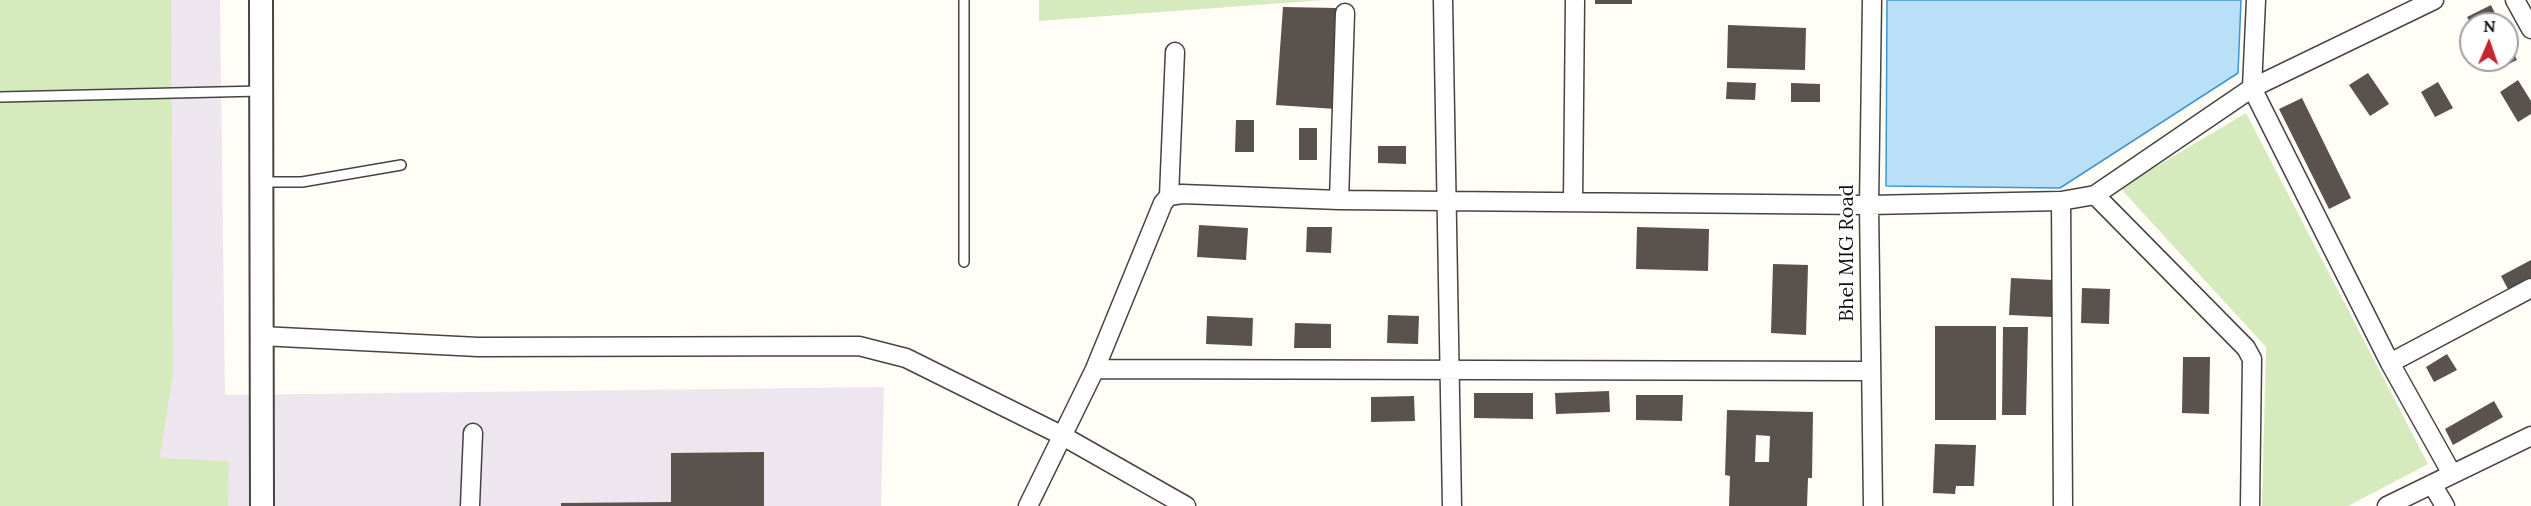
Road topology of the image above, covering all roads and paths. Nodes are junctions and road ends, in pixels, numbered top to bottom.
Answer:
1 (261, 0) edge
2 (964, 0) edge
3 (1443, 0) edge
4 (1575, 0) edge
5 (1872, 0) edge
6 (2256, 0) edge
7 (2434, 0) edge
8 (2516, 0) edge
9 (1345, 13) dead end
10 (2531, 29) edge
11 (1175, 52) dead end
12 (2253, 88) junction
13 (261, 91) junction
14 (0, 97) edge
15 (401, 165) dead end
16 (261, 182) junction
17 (2095, 195) junction
18 (1169, 196) junction
19 (1339, 200) junction
20 (1446, 201) junction
21 (1573, 201) junction
22 (2061, 201) junction
23 (1869, 205) junction
24 (964, 262) dead end
25 (2531, 288) edge
26 (261, 336) junction
27 (2391, 363) junction
28 (1095, 369) junction
29 (1450, 371) junction
30 (1870, 371) junction
31 (473, 433) dead end
32 (1061, 435) junction
33 (2531, 436) edge
34 (2452, 474) junction
35 (2432, 484) junction
36 (262, 506) edge
37 (470, 506) edge
38 (1028, 506) edge
39 (1186, 506) edge
40 (1452, 506) edge
41 (1873, 506) edge
42 (2063, 506) edge
43 (2250, 506) edge
44 (2387, 506) edge
45 (2445, 506) edge

1 - 13 street
2 - 24 lane
3 - 20 street
4 - 21 street
5 - 23 street, Bhel MIG Road
6 - 12 street
7 - 12 street
8 - 10 street
9 - 19 street
11 - 18 street
12 - 17 street
12 - 27 street
13 - 14 lane
13 - 16 street
15 - 16 lane
16 - 26 street
17 - 22 street
17 - 43 street
18 - 19 street
18 - 28 street
19 - 20 street
20 - 21 street
20 - 29 street
21 - 23 street
22 - 23 street
22 - 42 street
23 - 30 street, Bhel MIG Road
25 - 27 street
26 - 32 street
26 - 36 street
27 - 34 street
28 - 29 street
28 - 32 street
29 - 30 street
29 - 40 street
30 - 41 street, Bhel MIG Road
31 - 37 street
32 - 38 street
32 - 39 street
33 - 34 street
34 - 35 street
35 - 44 street
35 - 45 street

